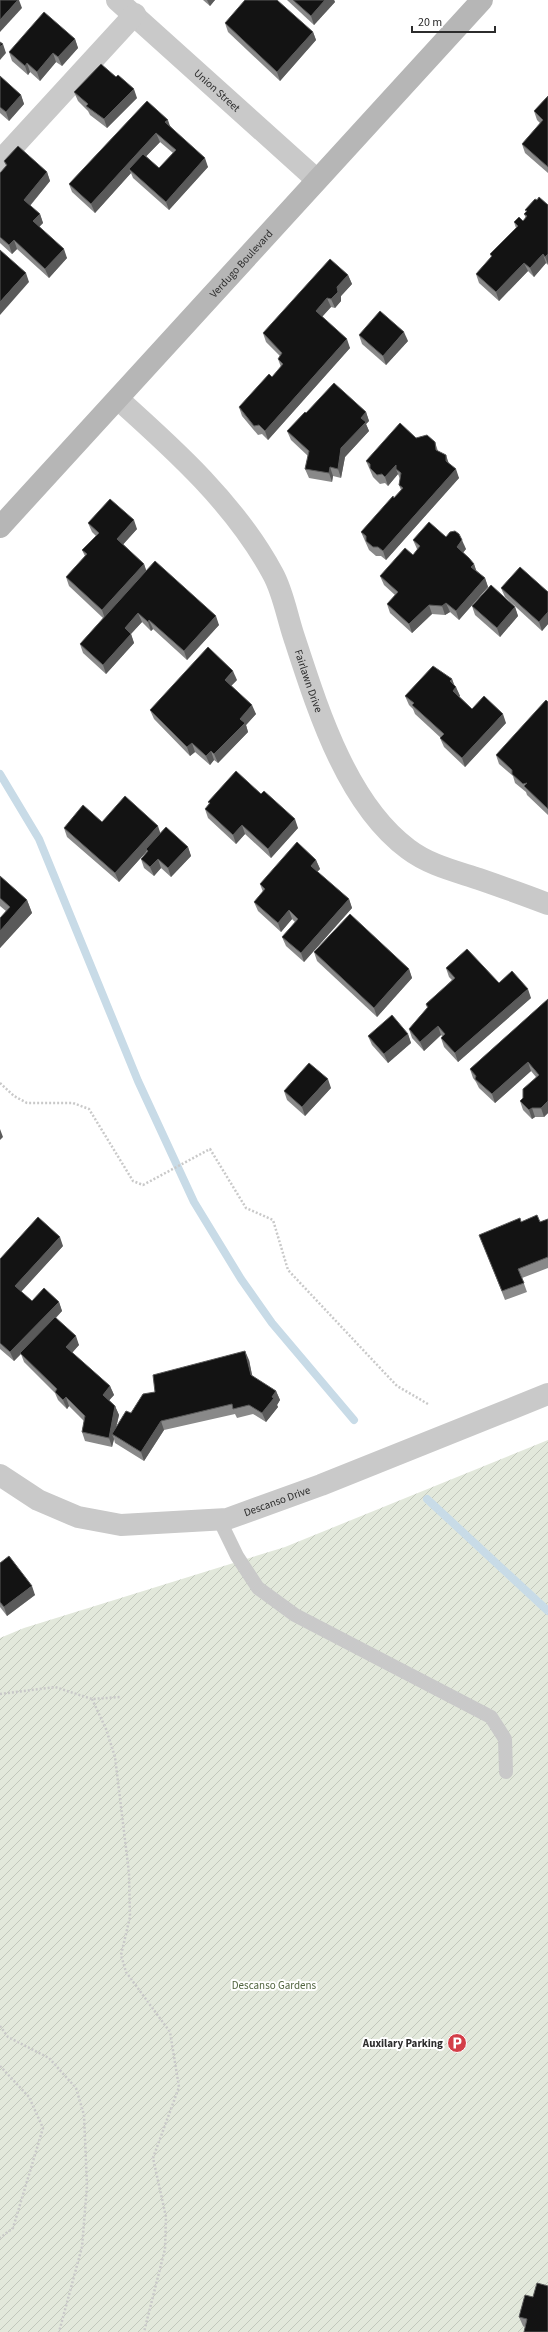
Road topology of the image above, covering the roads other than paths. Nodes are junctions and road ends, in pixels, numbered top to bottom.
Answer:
1 (117, 0) edge
2 (482, 0) edge
3 (135, 14) junction
4 (0, 161) edge
5 (317, 180) junction
6 (118, 399) junction
7 (0, 527) edge
8 (548, 904) edge
9 (548, 1394) edge
10 (0, 1475) edge
11 (219, 1519) junction
12 (506, 1772) dead end

1 - 3 street, Union Street
2 - 5 main road, Verdugo Boulevard
3 - 4 street
3 - 5 street, Union Street
5 - 6 main road, Verdugo Boulevard
6 - 7 main road, Verdugo Boulevard
6 - 8 street, Fairlawn Drive
9 - 11 street, Descanso Drive
10 - 11 street, Descanso Drive
11 - 12 lane

